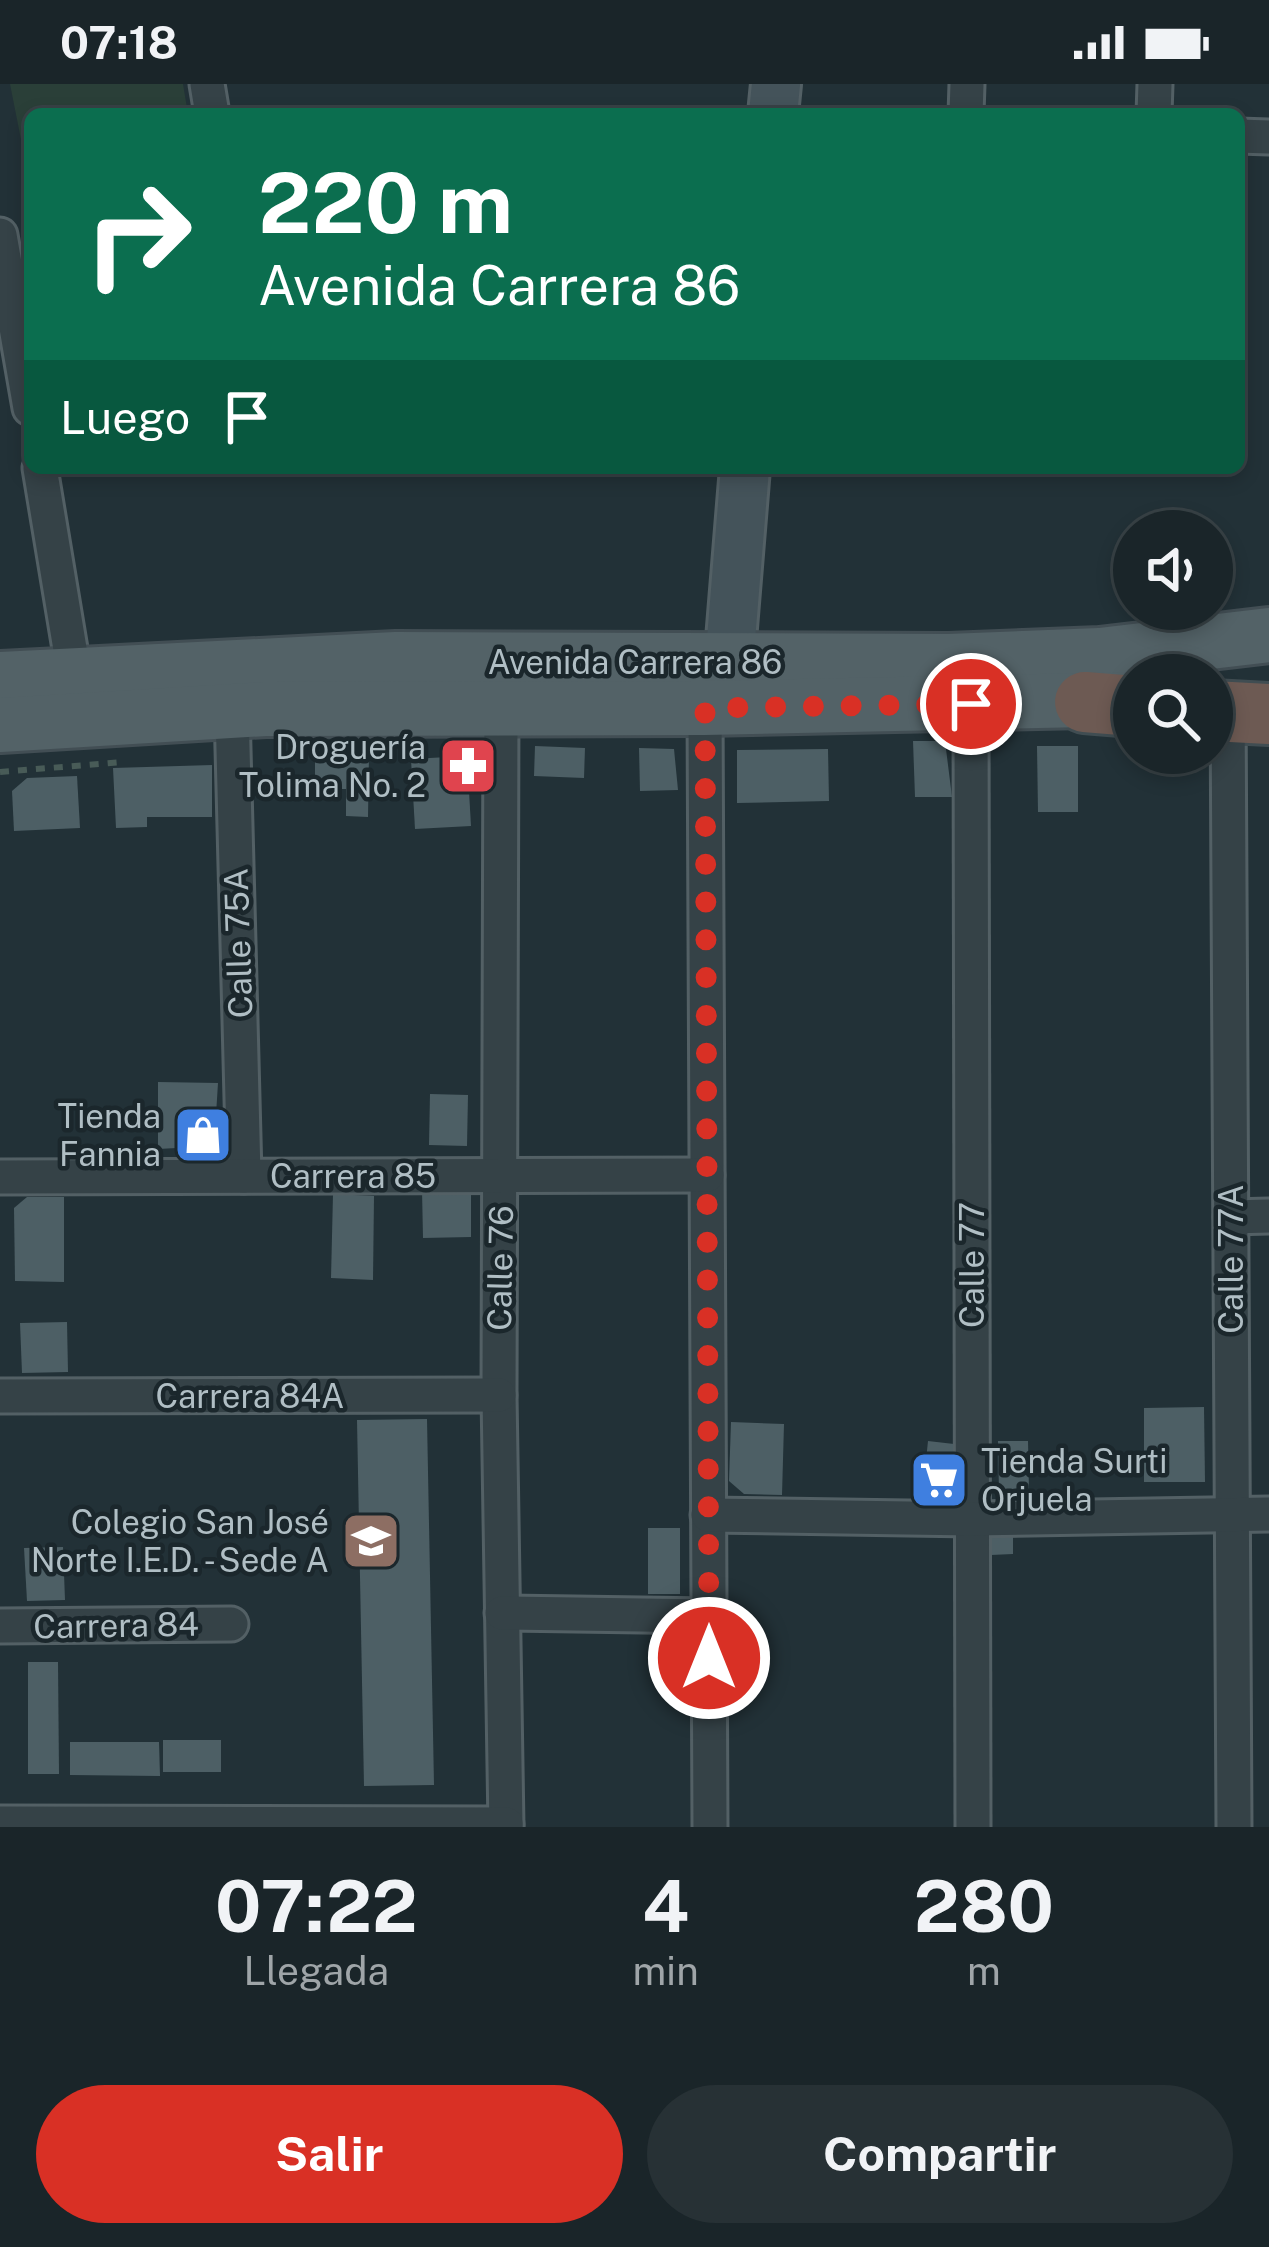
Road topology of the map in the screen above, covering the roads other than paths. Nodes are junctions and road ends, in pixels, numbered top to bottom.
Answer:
1 (0, 240) edge
2 (24, 374) edge
3 (41, 474) edge
4 (744, 474) edge
5 (1269, 635) edge
6 (74, 673) junction
7 (0, 679) edge
8 (717, 686) junction
9 (1236, 701) edge
10 (1113, 702) edge
11 (971, 704) junction
12 (501, 709) junction
13 (232, 710) junction
14 (0, 725) edge
15 (501, 1175) junction
16 (707, 1175) junction
17 (244, 1176) junction
18 (0, 1177) edge
19 (1269, 1216) edge
20 (1231, 1217) junction
21 (500, 1395) junction
22 (0, 1396) edge
23 (1233, 1514) junction
24 (1269, 1514) edge
25 (708, 1515) junction
26 (973, 1519) junction
27 (502, 1613) junction
28 (709, 1616) junction
29 (231, 1624) dead end
30 (0, 1626) edge
31 (0, 1823) edge
32 (506, 1826) edge
33 (710, 1827) edge
34 (973, 1827) edge
35 (1234, 1827) edge

1 - 2 street
3 - 6 street
4 - 8 street
5 - 8 main road, Avenida Carrera 86
6 - 7 main road, Avenida Carrera 86
6 - 8 main road, Avenida Carrera 86
8 - 11 main road, Avenida Carrera 86
8 - 12 main road, Avenida Carrera 86
8 - 16 street
9 - 20 street, Calle 77A
10 - 11 main road, Avenida Carrera 86
11 - 26 street, Calle 77
12 - 13 main road, Avenida Carrera 86
12 - 15 street, Calle 76
13 - 14 main road, Avenida Carrera 86
13 - 17 street, Calle 75A
15 - 16 street, Carrera 85
15 - 17 street, Carrera 85
15 - 21 street, Calle 76
16 - 25 street
17 - 18 street, Carrera 85
19 - 20 street
20 - 23 street, Calle 77A
21 - 22 street, Carrera 84A
21 - 27 street, Calle 76
23 - 24 street
23 - 26 street
23 - 35 street, Calle 77A
25 - 26 street
25 - 28 street
26 - 34 street, Calle 77
27 - 28 street
27 - 32 street, Calle 76
28 - 33 street
29 - 30 street, Carrera 84
31 - 32 street

